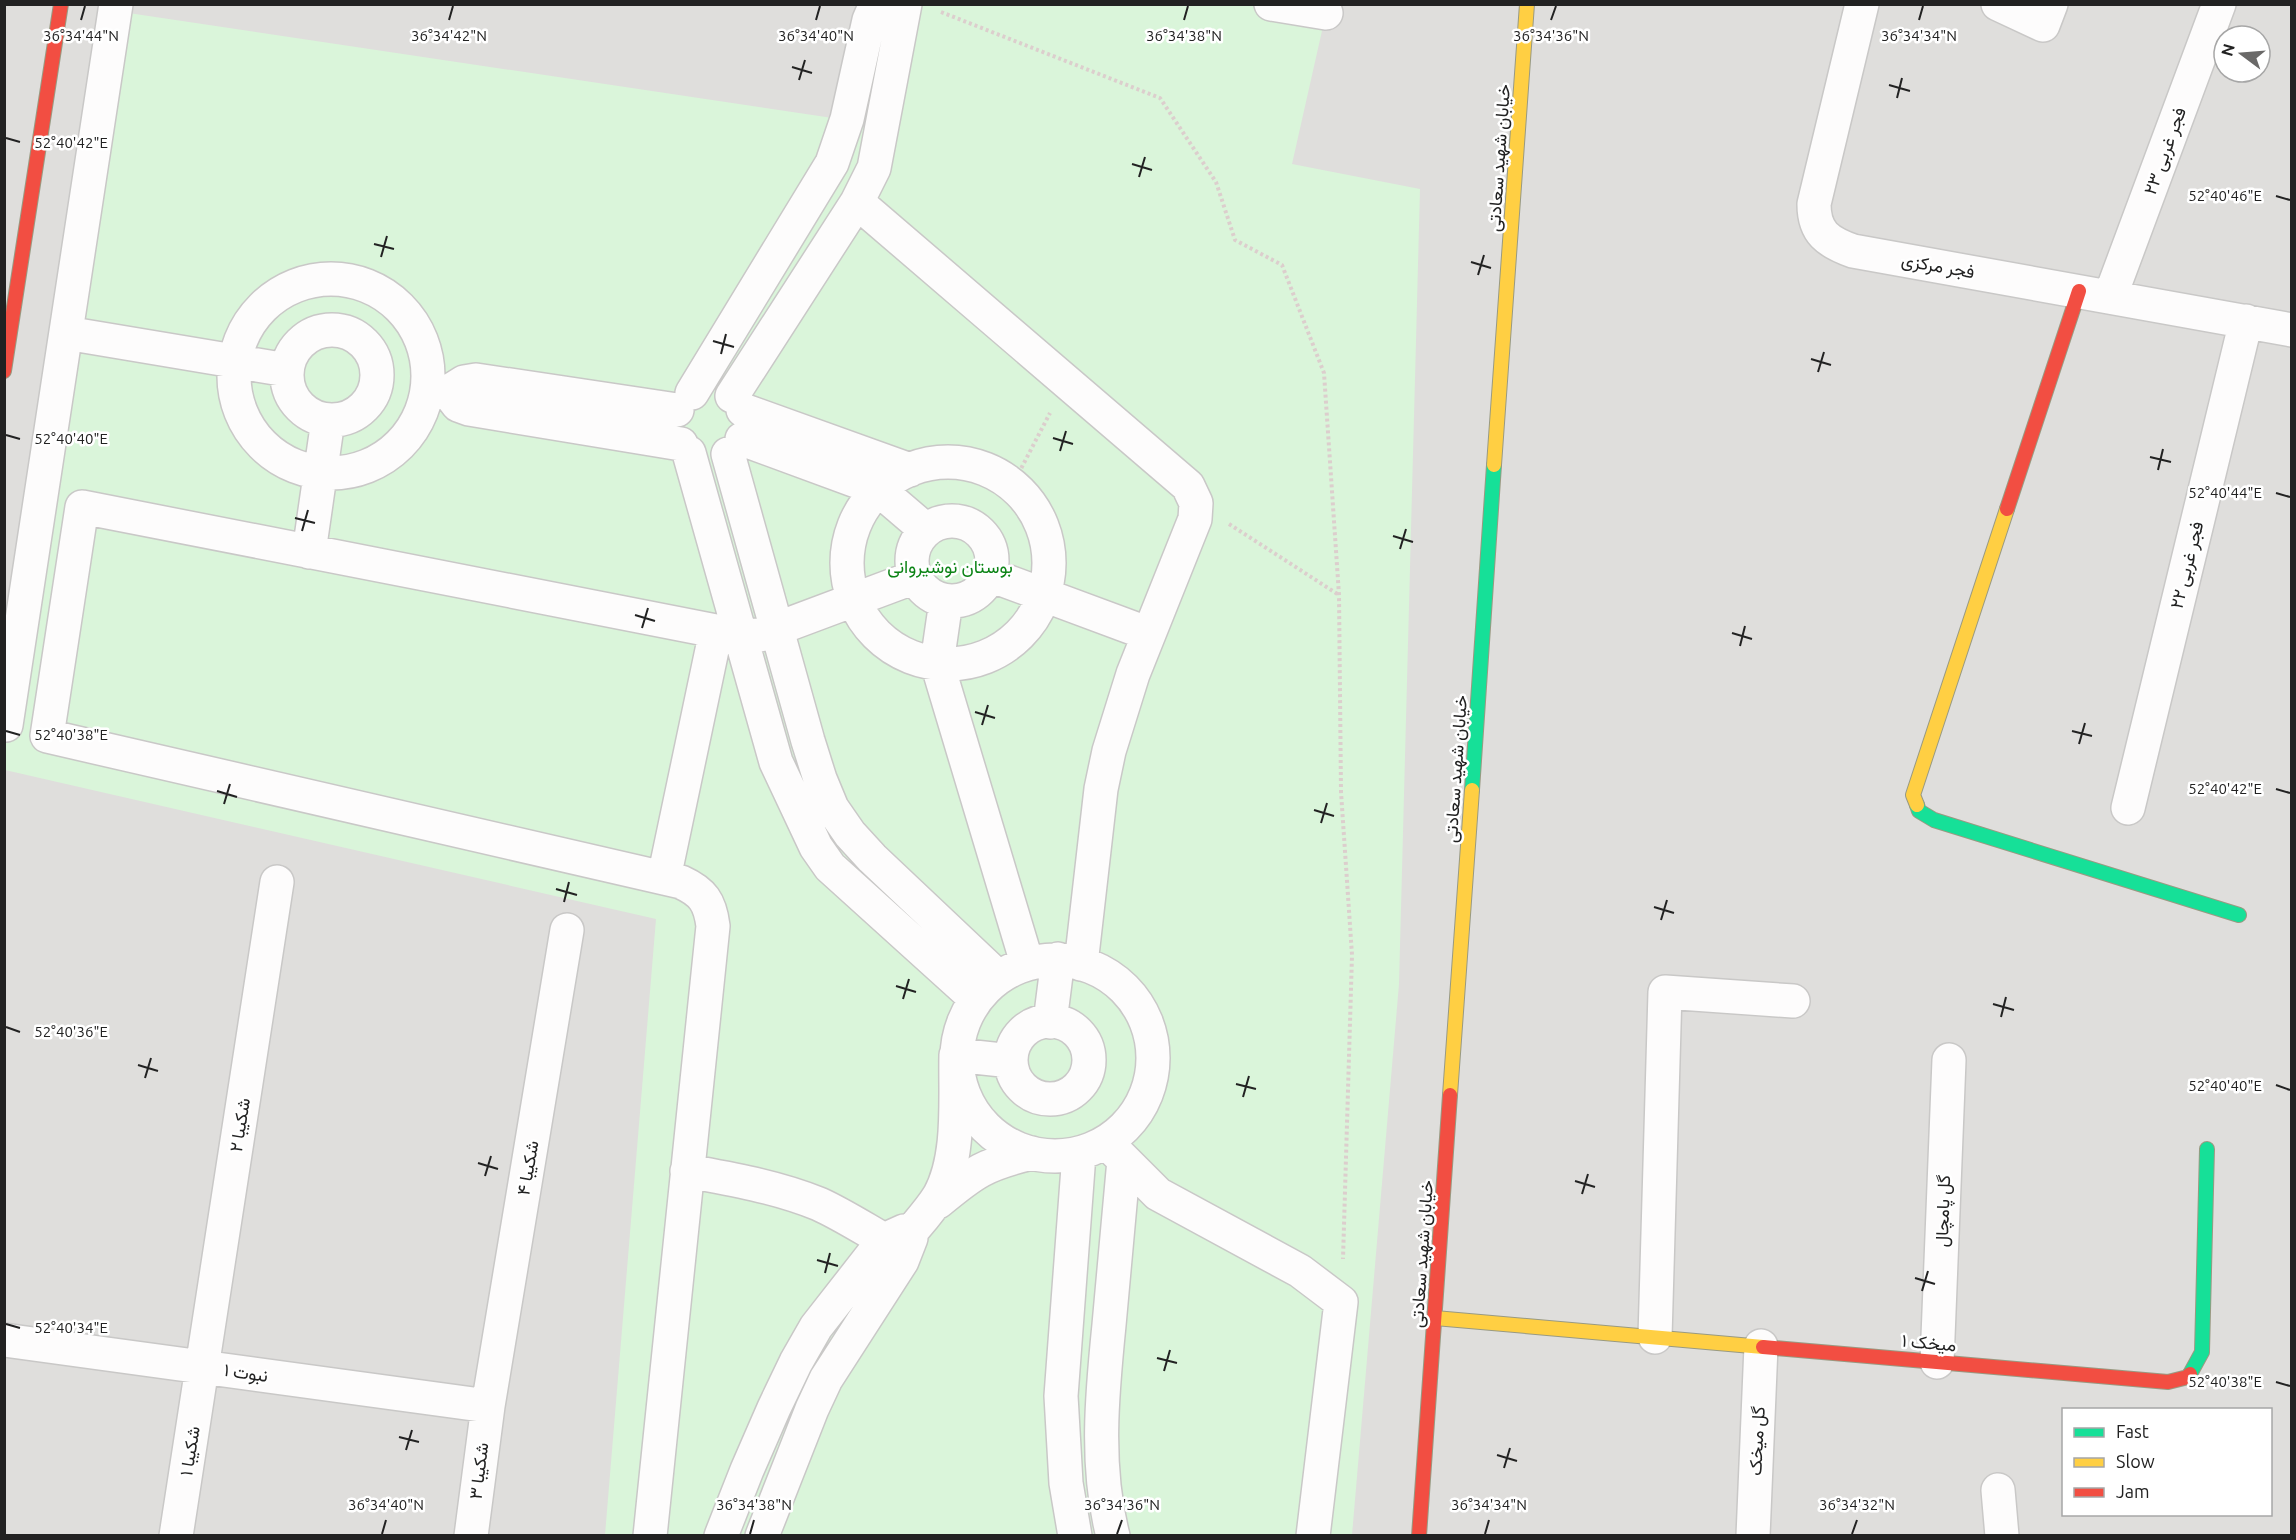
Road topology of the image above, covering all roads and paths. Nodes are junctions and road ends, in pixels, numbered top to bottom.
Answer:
1 (61, 4) edge
2 (116, 4) edge
3 (876, 4) edge
4 (1271, 4) edge
5 (1527, 4) edge
6 (1862, 4) edge
7 (1998, 4) edge
8 (2051, 4) edge
9 (2219, 4) edge
10 (919, 7) edge
11 (1326, 13) dead end
12 (857, 202) junction
13 (351, 282) junction
14 (2095, 294) junction
15 (2246, 321) junction
16 (2290, 325) edge
17 (343, 332) junction
18 (66, 333) junction
19 (235, 362) junction
20 (287, 370) junction
21 (4, 372) edge
22 (376, 381) junction
23 (1066, 381) junction
24 (437, 390) junction
25 (685, 402) junction
26 (328, 420) junction
27 (736, 425) junction
28 (685, 449) junction
29 (910, 470) junction
30 (321, 472) junction
31 (1013, 484) junction
32 (878, 489) junction
33 (1196, 502) junction
34 (926, 530) junction
35 (309, 552) junction
36 (32, 556) junction
37 (73, 566) junction
38 (990, 575) junction
39 (915, 577) junction
40 (1044, 595) junction
41 (1339, 595) junction
42 (854, 600) junction
43 (946, 601) junction
44 (776, 629) junction
45 (729, 634) junction
46 (1149, 634) junction
47 (937, 663) junction
48 (6, 725) dead end
49 (2128, 808) dead end
50 (663, 878) junction
51 (277, 882) dead end
52 (2239, 915) dead end
53 (567, 930) dead end
54 (1055, 962) junction
55 (987, 988) junction
56 (1793, 1001) dead end
57 (1050, 1022) junction
58 (956, 1055) junction
59 (1011, 1060) junction
60 (1949, 1060) dead end
61 (2207, 1149) dead end
62 (1103, 1152) junction
63 (1032, 1153) junction
64 (687, 1172) junction
65 (932, 1207) junction
66 (898, 1236) junction
67 (1341, 1302) junction
68 (1435, 1318) junction
69 (1655, 1337) junction
70 (4, 1340) edge
71 (1761, 1346) junction
72 (1937, 1362) junction
73 (204, 1367) junction
74 (488, 1406) junction
75 (1998, 1490) dead end
76 (176, 1536) edge
77 (471, 1536) edge
78 (650, 1536) edge
79 (721, 1536) edge
80 (762, 1536) edge
81 (1075, 1536) edge
82 (1113, 1536) edge
83 (1313, 1536) edge
84 (1419, 1536) edge
85 (1753, 1536) edge
86 (2002, 1536) edge

1 - 21 main road
2 - 18 street
3 - 25 street
4 - 11 street
5 - 68 main road, خیابان شهید سعادتی
6 - 14 street, فجر مرکزی
7 - 8 street
9 - 14 street, فجر غربی ۲۳
10 - 12 street
10 - 41 path
12 - 23 street
12 - 27 street
13 - 17 street
13 - 19 street
13 - 24 street
14 - 15 street, فجر مرکزی
14 - 52 main road
15 - 16 street, فجر مرکزی
15 - 49 street, فجر غربی ۲۲
17 - 20 street
17 - 22 street
18 - 19 street
18 - 36 street
19 - 20 street
19 - 30 street
20 - 26 street
22 - 24 street
22 - 26 street
23 - 31 path
23 - 33 street
24 - 25 street
24 - 28 street
24 - 30 street
25 - 27 street
25 - 28 street
26 - 30 street
27 - 28 street
27 - 29 street
27 - 32 street
27 - 44 street
28 - 45 street
29 - 31 street
29 - 32 street
30 - 35 street
31 - 40 street
32 - 34 street
32 - 42 street
33 - 41 path
33 - 46 street
34 - 38 street
34 - 39 street
35 - 37 street
35 - 45 street
36 - 37 street
36 - 48 street
37 - 50 street
38 - 40 street
38 - 43 street
39 - 42 street
39 - 43 street
40 - 46 street
40 - 47 street
41 - 67 path
42 - 44 street
42 - 47 street
43 - 47 street
44 - 45 street
44 - 55 street
45 - 50 street
45 - 55 street
46 - 54 street
47 - 54 street
50 - 64 street
51 - 73 street, شکیبا ۲
53 - 74 street, شکیبا ۴
54 - 55 street
54 - 57 street
54 - 62 street
55 - 58 street
56 - 69 street
57 - 59 street
57 - 59 street
58 - 59 street
58 - 63 street
58 - 65 street
60 - 72 street, گل پامچال
61 - 72 main road, میخک ۱
62 - 63 street
62 - 67 street
62 - 81 street
62 - 82 street
63 - 65 street
64 - 66 street
64 - 78 street
65 - 66 street
66 - 79 street
66 - 80 street
67 - 83 street
68 - 69 main road, میخک ۱
68 - 84 main road, خیابان شهید سعادتی
69 - 71 main road, میخک ۱
70 - 73 street, نبوت ۱
71 - 72 main road, میخک ۱
71 - 85 street, گل میخک
73 - 74 street, نبوت ۱
73 - 76 street, شکیبا ۱
74 - 77 street, شکیبا ۳
75 - 86 street

